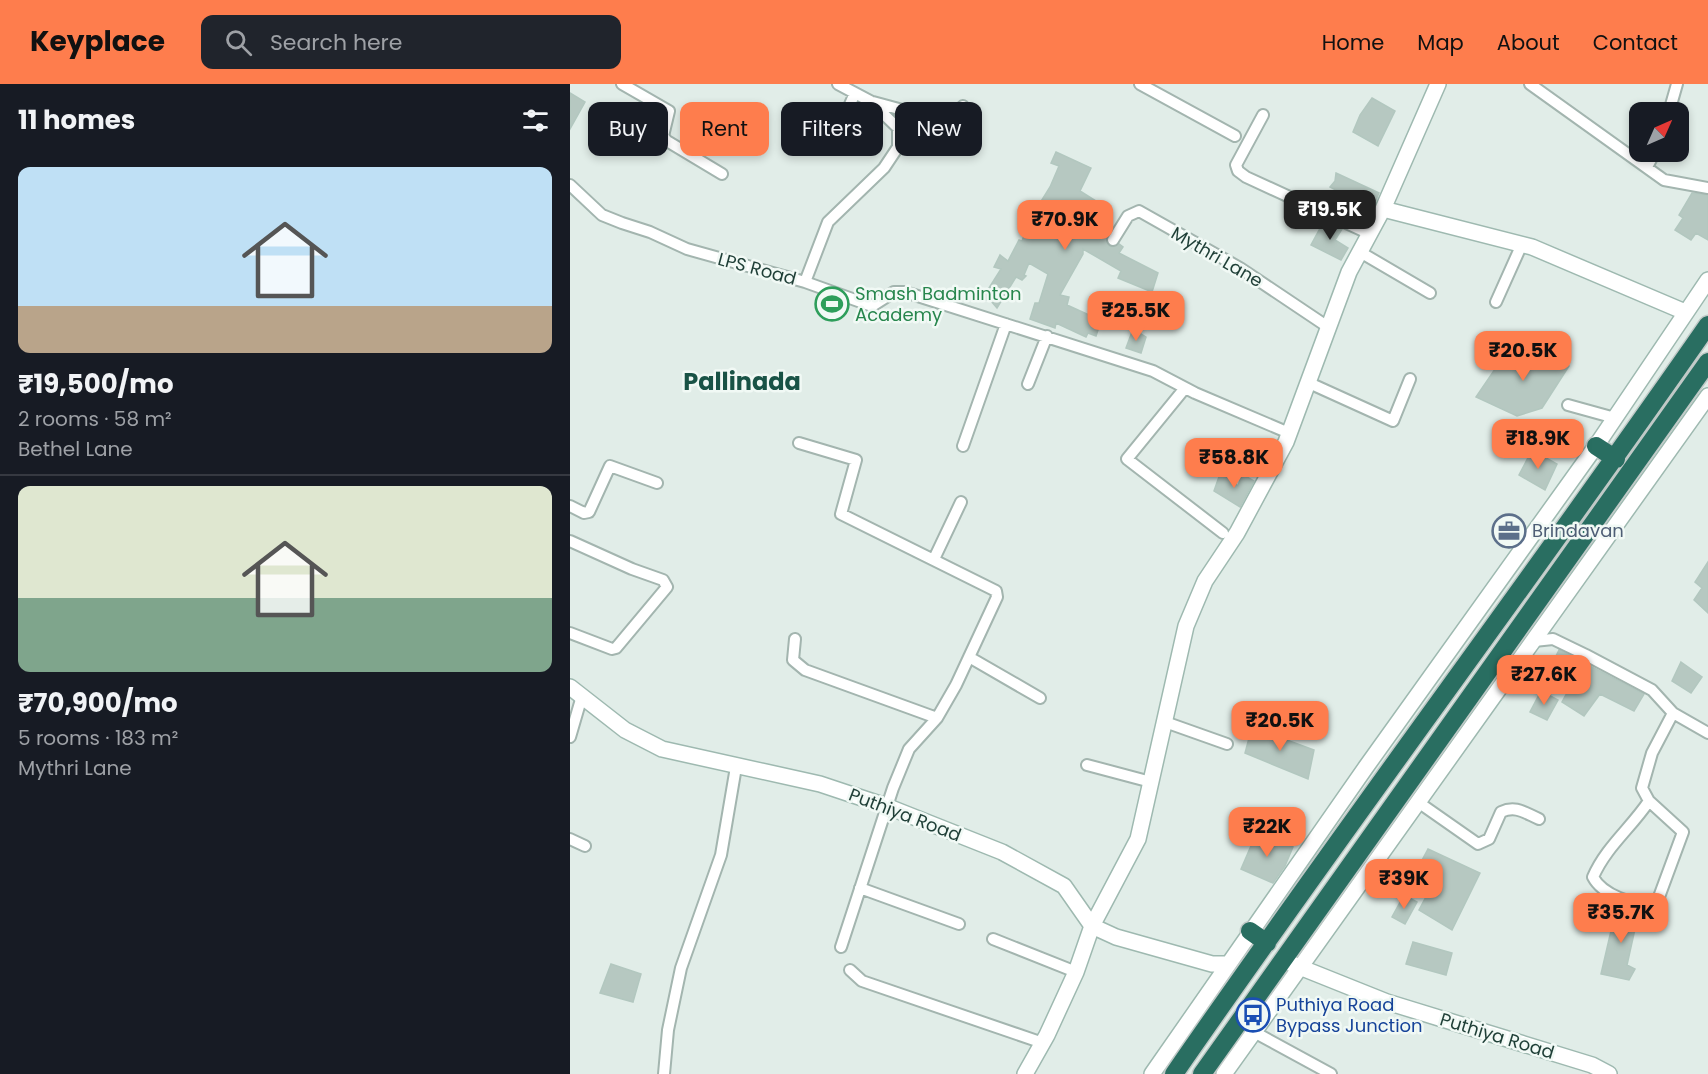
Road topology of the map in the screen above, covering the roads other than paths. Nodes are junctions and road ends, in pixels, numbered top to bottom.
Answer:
1 (622, 84) edge
2 (838, 84) edge
3 (1140, 84) edge
4 (1438, 84) edge
5 (1677, 84) edge
6 (1537, 86) edge
7 (855, 93) junction
8 (870, 101) junction
9 (851, 102) edge
10 (1672, 102) edge
11 (895, 108) edge
12 (1263, 116) dead end
13 (1235, 136) dead end
14 (1650, 162) edge
15 (1647, 167) junction
16 (722, 174) dead end
17 (570, 185) edge
18 (1708, 188) edge
19 (1383, 209) junction
20 (1370, 234) junction
21 (1113, 240) dead end
22 (1521, 244) junction
23 (1360, 252) junction
24 (1708, 280) edge
25 (805, 282) junction
26 (1430, 292) dead end
27 (1496, 302) dead end
28 (1685, 312) junction
29 (1006, 324) junction
30 (1708, 325) edge
31 (1328, 327) junction
32 (1047, 336) junction
33 (1708, 362) edge
34 (1410, 379) dead end
35 (1307, 382) junction
36 (1028, 384) dead end
37 (1185, 388) junction
38 (1708, 396) edge
39 (1568, 405) dead end
40 (1614, 418) junction
41 (1289, 433) junction
42 (799, 443) dead end
43 (963, 446) dead end
44 (1596, 446) junction
45 (1616, 459) junction
46 (657, 483) dead end
47 (961, 502) dead end
48 (570, 506) edge
49 (1223, 533) dead end
50 (570, 541) edge
51 (934, 559) junction
52 (1532, 573) junction
53 (1550, 587) junction
54 (570, 633) edge
55 (795, 639) dead end
56 (1534, 641) junction
57 (969, 657) junction
58 (576, 691) edge
59 (1040, 698) dead end
60 (1673, 713) junction
61 (937, 718) junction
62 (1164, 722) junction
63 (1708, 733) edge
64 (570, 738) edge
65 (1227, 744) dead end
66 (1087, 765) dead end
67 (736, 767) junction
68 (1151, 782) junction
69 (1649, 801) junction
70 (1419, 802) junction
71 (886, 806) junction
72 (1539, 819) dead end
73 (570, 839) edge
74 (585, 846) dead end
75 (860, 888) junction
76 (959, 924) dead end
77 (1092, 926) junction
78 (1250, 931) junction
79 (993, 939) dead end
80 (1267, 943) junction
81 (841, 947) dead end
82 (1227, 964) junction
83 (1292, 964) junction
84 (850, 970) dead end
85 (1076, 972) junction
86 (1254, 1032) junction
87 (1043, 1043) junction
88 (664, 1074) edge
89 (1025, 1074) edge
90 (1152, 1074) edge
91 (1174, 1074) edge
92 (1202, 1074) edge
93 (1224, 1074) edge
94 (1331, 1074) edge
95 (1609, 1074) edge

1 - 16 street
2 - 7 street
3 - 13 street
4 - 19 street
5 - 10 street
6 - 15 street
7 - 8 street
7 - 9 street
8 - 11 street
8 - 25 street
12 - 20 street
14 - 15 street
15 - 18 street
17 - 25 street, LPS Road
19 - 20 street
19 - 22 street
20 - 23 street
21 - 31 street, Mythri Lane
22 - 27 street
22 - 28 street
23 - 26 street
23 - 31 street
24 - 28 street
25 - 29 street, LPS Road
28 - 40 street
29 - 32 street, LPS Road
29 - 43 street
30 - 45 highway
31 - 35 street
32 - 36 street
32 - 37 street, LPS Road
33 - 53 highway
34 - 35 street
35 - 41 street
37 - 41 street, LPS Road
37 - 49 street
38 - 56 street
39 - 40 street
40 - 44 street
41 - 62 street
42 - 51 street
44 - 45 highway
44 - 78 street
45 - 52 highway
46 - 48 street
47 - 51 street
50 - 54 street
51 - 57 street
52 - 53 highway
52 - 80 highway
53 - 83 highway
55 - 61 street
56 - 60 street
56 - 70 street
57 - 59 street
57 - 61 street
58 - 64 street
58 - 67 street, Puthiya Road
60 - 63 street
60 - 69 street
61 - 71 street
62 - 65 street
62 - 68 street
66 - 68 street
67 - 71 street, Puthiya Road
67 - 88 street
68 - 77 street
69 - 69 street
70 - 72 street
70 - 83 street
71 - 75 street
71 - 77 street, Puthiya Road
73 - 74 street
75 - 76 street
75 - 81 street
77 - 82 street, Puthiya Road
77 - 85 street
78 - 80 highway
78 - 82 street
79 - 85 street
80 - 91 highway
82 - 90 street
83 - 86 street
83 - 92 highway
83 - 95 street, Puthiya Road
84 - 87 street
85 - 87 street
86 - 93 street
86 - 94 street
87 - 89 street

